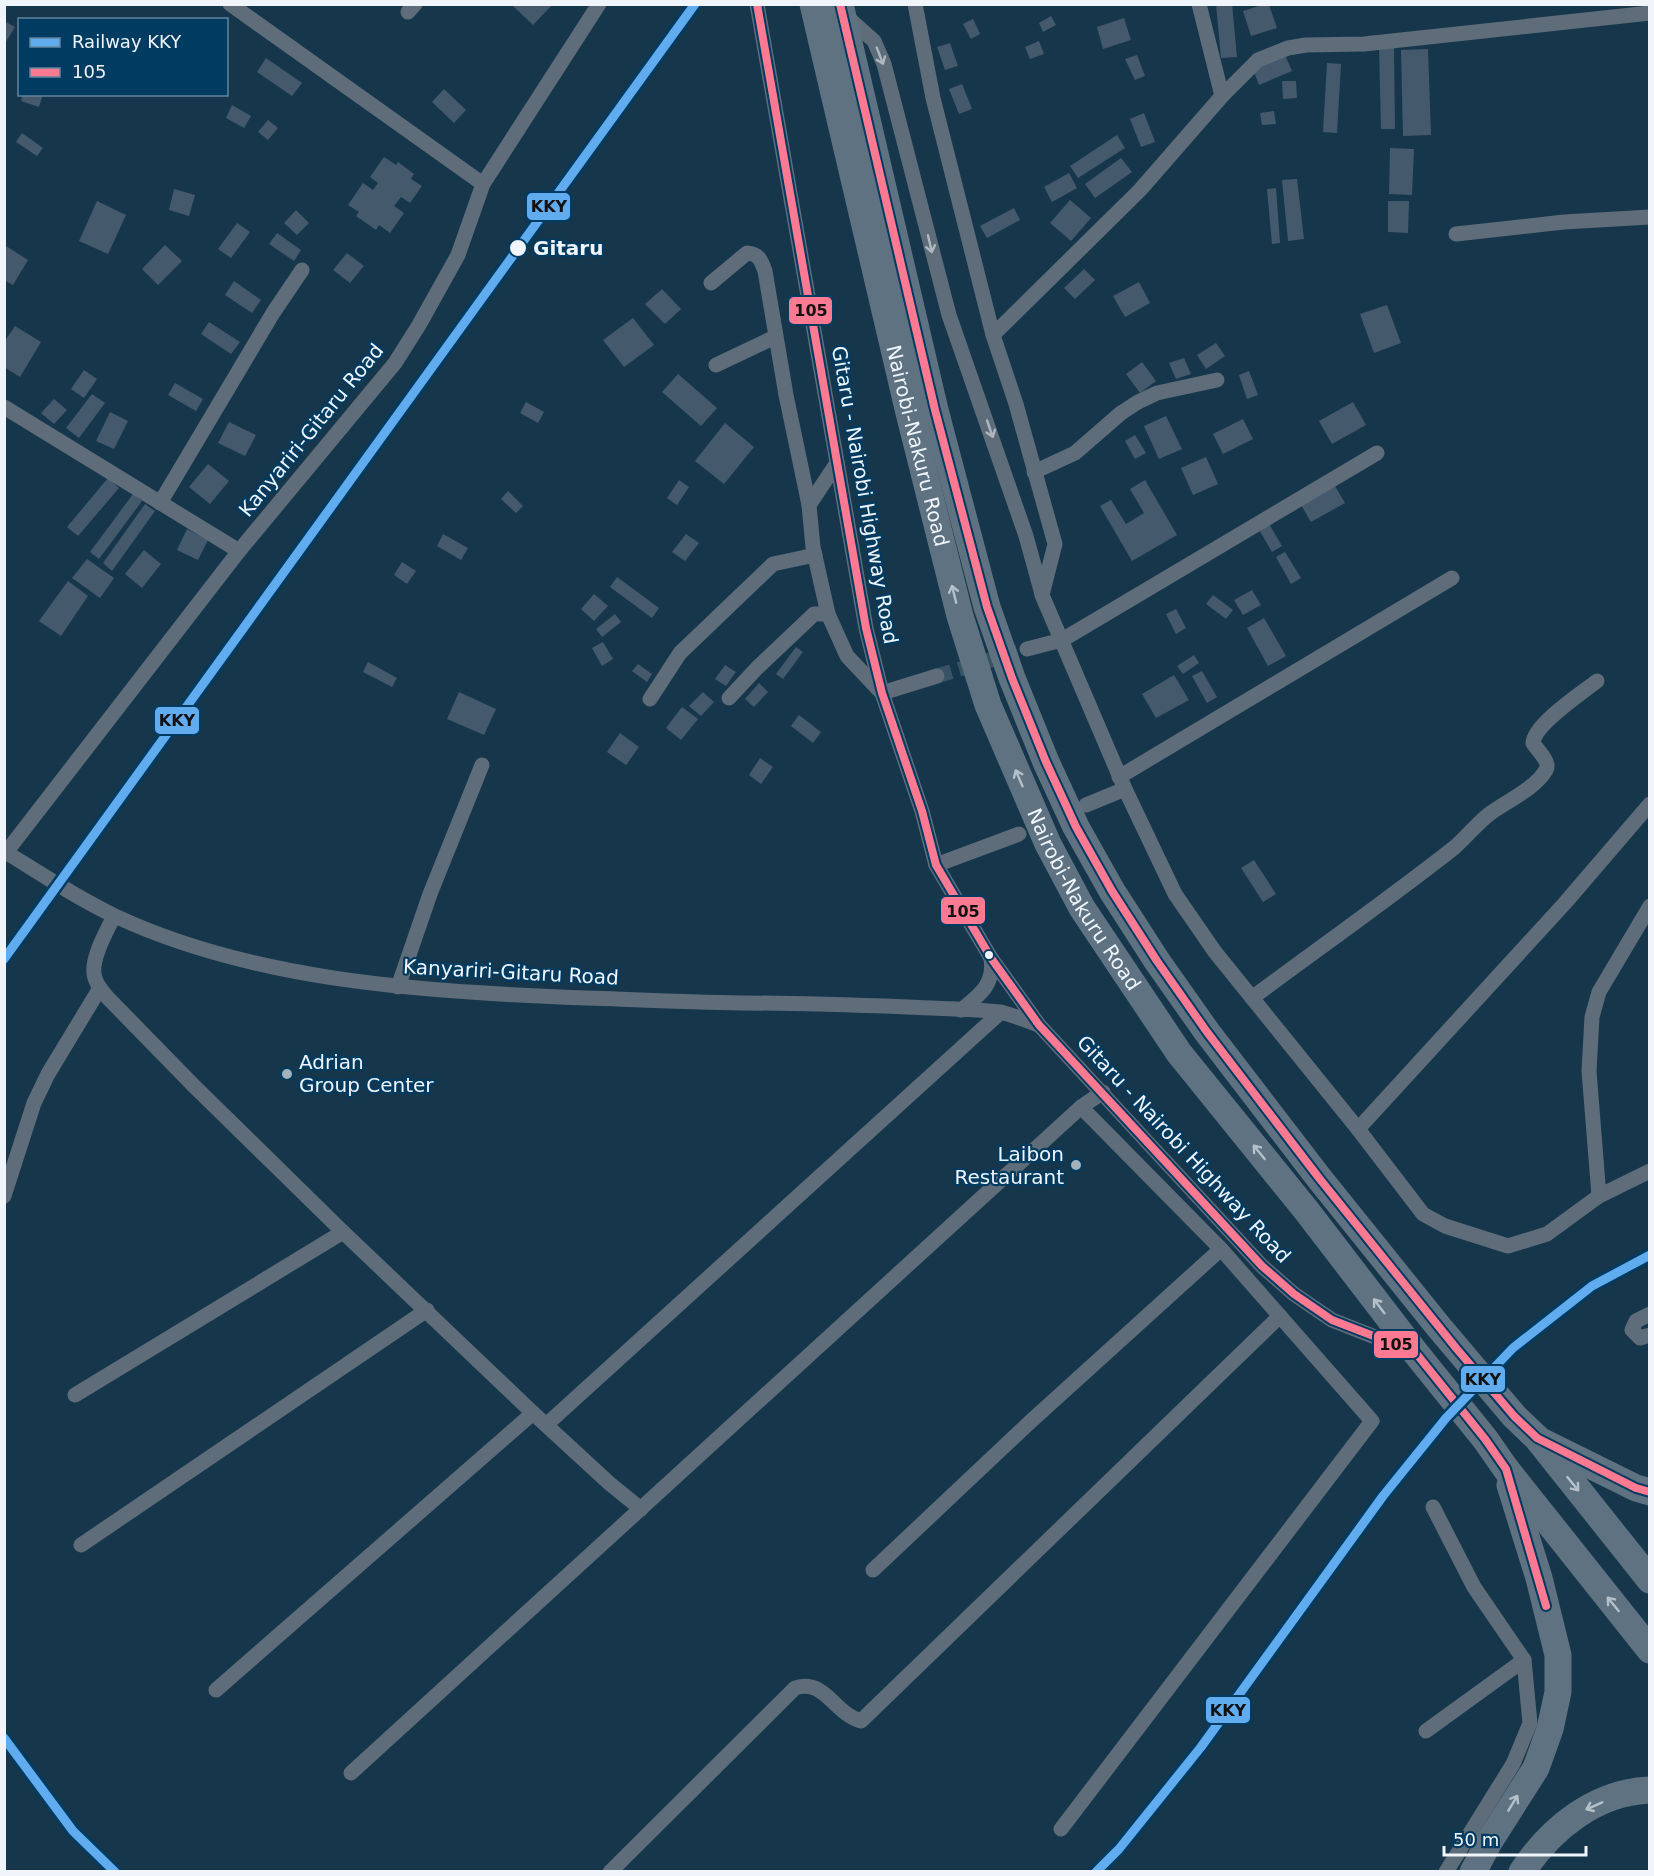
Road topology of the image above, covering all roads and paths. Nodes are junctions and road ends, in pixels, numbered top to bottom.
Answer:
1 (230, 4) edge
2 (599, 4) edge
3 (757, 4) edge
4 (813, 4) edge
5 (915, 4) edge
6 (1199, 4) edge
7 (841, 9) edge
8 (1650, 13) edge
9 (1222, 96) junction
10 (483, 184) junction
11 (1650, 217) edge
12 (1456, 234) dead end
13 (302, 270) dead end
14 (711, 283) dead end
15 (993, 335) junction
16 (775, 337) junction
17 (716, 365) dead end
18 (1217, 380) dead end
19 (4, 407) edge
20 (1377, 453) dead end
21 (837, 463) junction
22 (1034, 472) junction
23 (160, 503) junction
24 (809, 505) junction
25 (240, 550) junction
26 (815, 555) junction
27 (1452, 578) dead end
28 (1042, 594) junction
29 (828, 614) junction
30 (1062, 640) junction
31 (1028, 649) tunnel mouth
32 (937, 676) tunnel mouth
33 (1597, 681) dead end
34 (882, 693) junction
35 (729, 698) dead end
36 (650, 699) dead end
37 (482, 765) dead end
38 (1122, 783) junction
39 (1650, 804) edge
40 (1086, 805) dead end
41 (1020, 834) dead end
42 (5, 853) edge
43 (936, 865) junction
44 (1650, 906) edge
45 (114, 916) junction
46 (991, 958) junction
47 (398, 987) junction
48 (100, 988) junction
49 (1252, 998) junction
50 (961, 1010) junction
51 (1001, 1012) junction
52 (1039, 1025) junction
53 (1103, 1092) junction
54 (1081, 1107) junction
55 (1358, 1129) junction
56 (1650, 1171) edge
57 (4, 1196) edge
58 (1599, 1196) junction
59 (343, 1232) junction
60 (1221, 1249) junction
61 (427, 1310) junction
62 (1650, 1314) edge
63 (1280, 1316) junction
64 (1650, 1335) edge
65 (1415, 1352) junction
66 (75, 1395) dead end
67 (533, 1413) junction
68 (546, 1425) junction
69 (1537, 1438) junction
70 (1506, 1469) junction
71 (1650, 1492) edge
72 (1433, 1507) dead end
73 (641, 1509) junction
74 (81, 1545) dead end
75 (873, 1570) dead end
76 (1650, 1580) edge
77 (1650, 1650) edge
78 (1524, 1660) junction
79 (216, 1690) dead end
80 (1426, 1731) dead end
81 (351, 1773) dead end
82 (1650, 1790) edge
83 (1061, 1829) dead end
84 (610, 1872) edge
85 (1446, 1872) edge
86 (1473, 1872) edge
87 (1522, 1872) edge

1 - 10 street
2 - 10 street, Kanyariri-Gitaru Road
3 - 21 street, Gitaru - Nairobi Highway Road
65 -> 4 highway, Nairobi-Nakuru Road
5 - 15 street
6 - 9 street
7 -> 28 street
7 - 69 highway, Nairobi-Nakuru Road
8 - 9 street
9 - 15 street
10 - 25 street, Kanyariri-Gitaru Road
11 - 12 street
13 - 23 street
14 - 16 street
15 - 22 street
16 - 17 street
16 - 24 street
18 - 22 street
19 - 23 street
20 - 30 street
21 - 24 street
21 - 34 street, Gitaru - Nairobi Highway Road
22 - 28 street
23 - 25 street
24 - 26 street
25 - 42 street, Kanyariri-Gitaru Road
26 - 29 street
26 - 36 street
27 - 38 street
28 - 30 street
29 - 34 street
29 - 35 street
30 - 31 street
30 - 38 street
32 - 34 street
33 - 49 street
34 - 43 street, Gitaru - Nairobi Highway Road
37 - 47 street
38 - 40 street
38 - 49 street
39 - 55 street
41 - 43 street
42 - 45 street, Kanyariri-Gitaru Road
43 - 46 street, Gitaru - Nairobi Highway Road
44 - 58 street
45 - 47 street, Kanyariri-Gitaru Road
45 - 48 street
46 - 50 street
46 - 52 street, Gitaru - Nairobi Highway Road
47 - 50 street, Kanyariri-Gitaru Road
48 - 57 street
48 - 59 street
49 - 55 street
50 - 51 street, Kanyariri-Gitaru Road
51 - 52 street, Kanyariri-Gitaru Road
51 - 68 street
52 - 53 street, Gitaru - Nairobi Highway Road
53 - 54 street
53 - 65 street, Gitaru - Nairobi Highway Road
54 - 60 street
54 - 73 street
55 - 58 street
56 - 58 street
59 - 61 street
59 - 66 street
60 - 63 street
60 - 75 street
61 - 67 street
61 - 74 street
62 - 64 street
63 - 83 street
63 - 84 street
65 - 70 highway, Nairobi-Nakuru Road
67 - 68 street
67 - 79 street
68 - 73 street
69 - 71 highway
69 -> 76 highway, Nairobi-Nakuru Road
77 -> 70 highway, Nairobi-Nakuru Road
86 -> 70 highway
72 - 78 street
73 - 81 street
78 - 80 street
78 - 85 street
82 -> 87 highway

